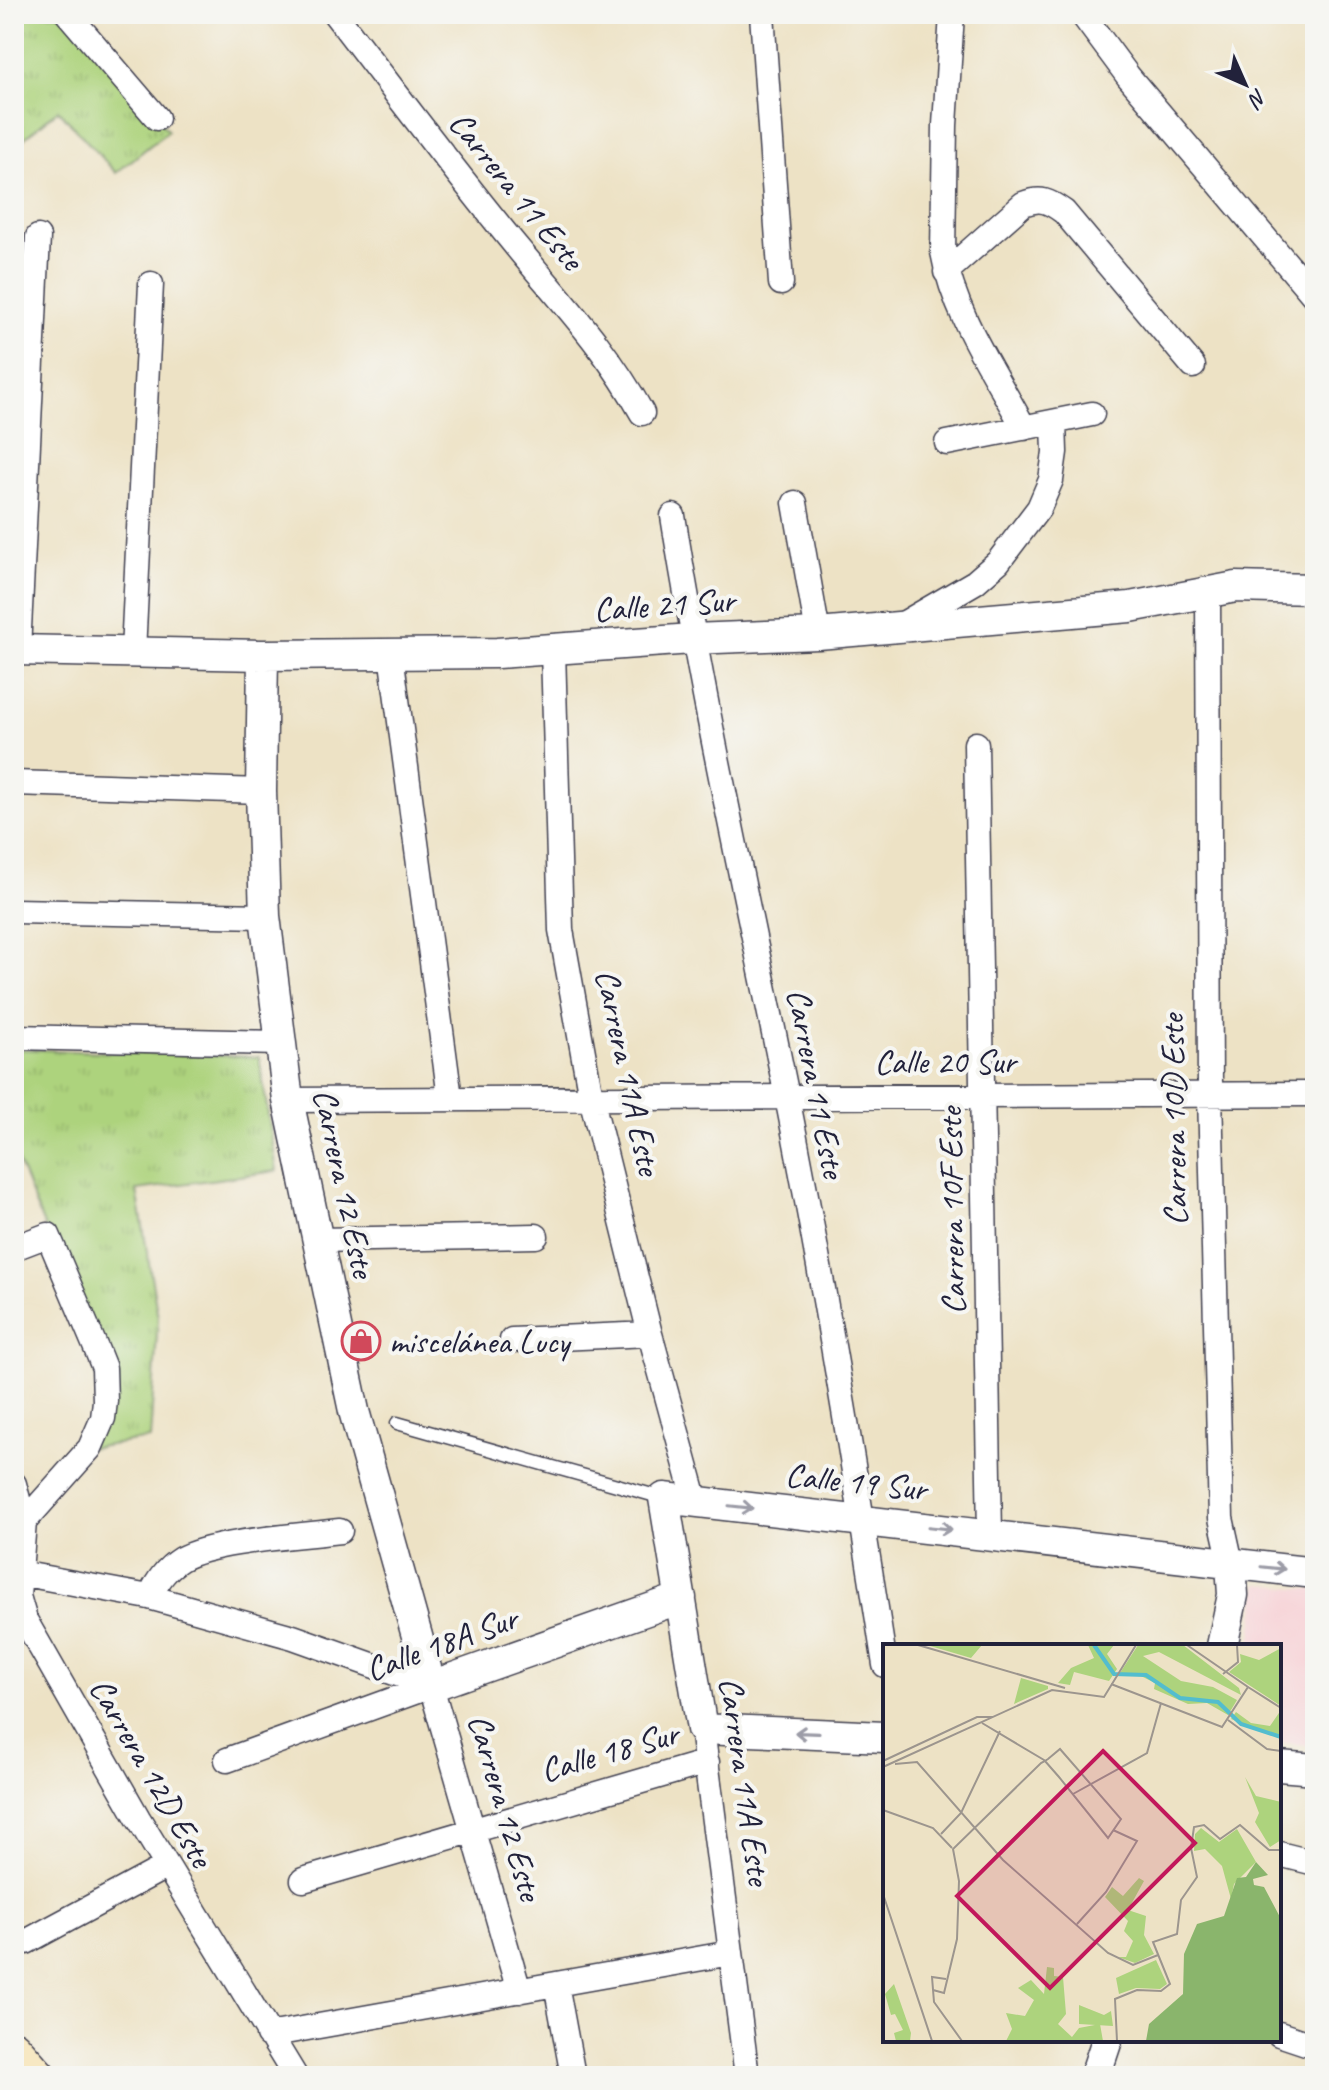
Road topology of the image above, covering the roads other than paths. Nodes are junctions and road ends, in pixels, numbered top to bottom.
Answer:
1 (68, 14) edge
2 (335, 14) edge
3 (762, 14) edge
4 (952, 14) edge
5 (1082, 14) edge
6 (157, 118) dead end
7 (38, 237) dead end
8 (946, 272) junction
9 (781, 283) dead end
10 (151, 284) dead end
11 (1315, 297) edge
12 (1193, 366) dead end
13 (642, 413) dead end
14 (1092, 414) dead end
15 (1054, 422) junction
16 (1024, 428) junction
17 (947, 443) dead end
18 (795, 503) dead end
19 (673, 516) dead end
20 (1315, 589) edge
21 (1208, 591) junction
22 (898, 627) junction
23 (818, 634) junction
24 (692, 639) junction
25 (16, 650) edge
26 (553, 650) junction
27 (133, 652) junction
28 (391, 654) junction
29 (263, 655) junction
30 (976, 744) dead end
31 (14, 783) edge
32 (261, 791) junction
33 (14, 911) edge
34 (265, 916) junction
35 (14, 1037) edge
36 (279, 1043) junction
37 (1210, 1094) junction
38 (1315, 1094) edge
39 (983, 1095) junction
40 (787, 1096) junction
41 (591, 1097) junction
42 (450, 1098) junction
43 (288, 1100) junction
44 (536, 1236) dead end
45 (318, 1240) junction
46 (14, 1248) edge
47 (650, 1334) junction
48 (512, 1340) dead end
49 (397, 1423) dead end
50 (14, 1484) edge
51 (664, 1498) junction
52 (696, 1502) junction
53 (862, 1520) junction
54 (24, 1522) junction
55 (340, 1531) dead end
56 (990, 1534) junction
57 (1231, 1563) junction
58 (16, 1571) edge
59 (1315, 1573) edge
60 (149, 1597) junction
61 (681, 1598) junction
62 (1222, 1644) edge
63 (883, 1652) edge
64 (431, 1686) junction
65 (702, 1729) junction
66 (883, 1737) edge
67 (227, 1760) dead end
68 (707, 1762) junction
69 (1281, 1766) edge
70 (1315, 1769) edge
71 (473, 1830) junction
72 (1281, 1854) edge
73 (1315, 1863) edge
74 (167, 1866) junction
75 (303, 1880) dead end
76 (26, 1942) dead end
77 (731, 1953) junction
78 (556, 1984) junction
79 (519, 1991) junction
80 (268, 2035) junction
81 (1281, 2035) edge
82 (1106, 2042) edge
83 (1315, 2046) edge
84 (14, 2048) edge
85 (39, 2076) edge
86 (295, 2076) edge
87 (573, 2076) edge
88 (747, 2076) edge
89 (1095, 2076) edge

1 - 6 street
2 - 13 street, Carrera 11 Este
3 - 9 street
4 - 8 street
5 - 11 street
7 - 25 street
8 - 12 street
8 - 16 street
10 - 27 street
14 - 15 street
15 - 16 street
15 - 22 street
16 - 17 street
18 - 23 street
19 - 24 street, Carrera 11 Este
20 - 21 street, Calle 21 Sur
21 - 22 street, Calle 21 Sur
21 - 37 street, Carrera 10D Este
22 - 23 street, Calle 21 Sur
23 - 24 street, Calle 21 Sur
24 - 26 street, Calle 21 Sur
24 - 40 street, Carrera 11 Este
25 - 27 street, Calle 21 Sur
26 - 28 street, Calle 21 Sur
26 - 41 street, Carrera 11A Este
27 - 29 street, Calle 21 Sur
28 - 29 street, Calle 21 Sur
28 - 42 street
29 - 32 street, Carrera 12 Este
30 - 39 street, Carrera 10F Este
31 - 32 street
32 - 34 street, Carrera 12 Este
33 - 34 street
34 - 36 street, Carrera 12 Este
35 - 36 street
36 - 43 street, Carrera 12 Este
37 - 38 street, Calle 20 Sur
37 - 39 street, Calle 20 Sur
37 - 57 street, Carrera 10D Este
39 - 40 street, Calle 20 Sur
39 - 56 street, Carrera 10F Este
40 - 41 street, Calle 20 Sur
40 - 53 street, Carrera 11 Este
41 - 42 street, Calle 20 Sur
41 - 47 street, Carrera 11A Este
42 - 43 street, Calle 20 Sur
43 - 45 street, Carrera 12 Este
44 - 45 street
45 - 64 street, Carrera 12 Este
46 - 54 street
47 - 48 street
47 - 52 street, Carrera 11A Este
49 - 51 lane, Calle 19 Sur
50 - 54 street, Carrera 12D Este
51 - 52 street, Calle 19 Sur
51 - 61 street, Carrera 11A Este
52 -> 53 street, Calle 19 Sur
53 -> 56 street, Calle 19 Sur
53 - 63 street, Carrera 11 Este
54 - 58 street, Carrera 12D Este
55 - 60 street
56 - 57 street, Calle 19 Sur
57 -> 59 street, Calle 19 Sur
57 - 62 street, Carrera 10D Este
58 - 60 street
58 - 74 street, Carrera 12D Este
60 - 64 street
61 - 64 street, Calle 18A Sur
61 - 65 street, Carrera 11A Este
64 - 67 street, Calle 18A Sur
64 - 71 street, Carrera 12 Este
66 -> 65 street, Calle 18 Sur
65 - 68 street, Carrera 11A Este
68 - 71 street, Calle 18 Sur
68 - 77 street, Carrera 11A Este
69 - 70 street
71 - 75 street, Calle 18 Sur
71 - 79 street, Carrera 12 Este
72 - 73 street
74 - 76 street
74 - 80 street, Carrera 12D Este
77 - 78 street
77 - 88 street, Carrera 11A Este
78 - 79 street
78 - 87 street
79 - 80 street
80 - 86 street, Carrera 12D Este
81 - 83 street
82 - 89 street
84 - 85 main road

